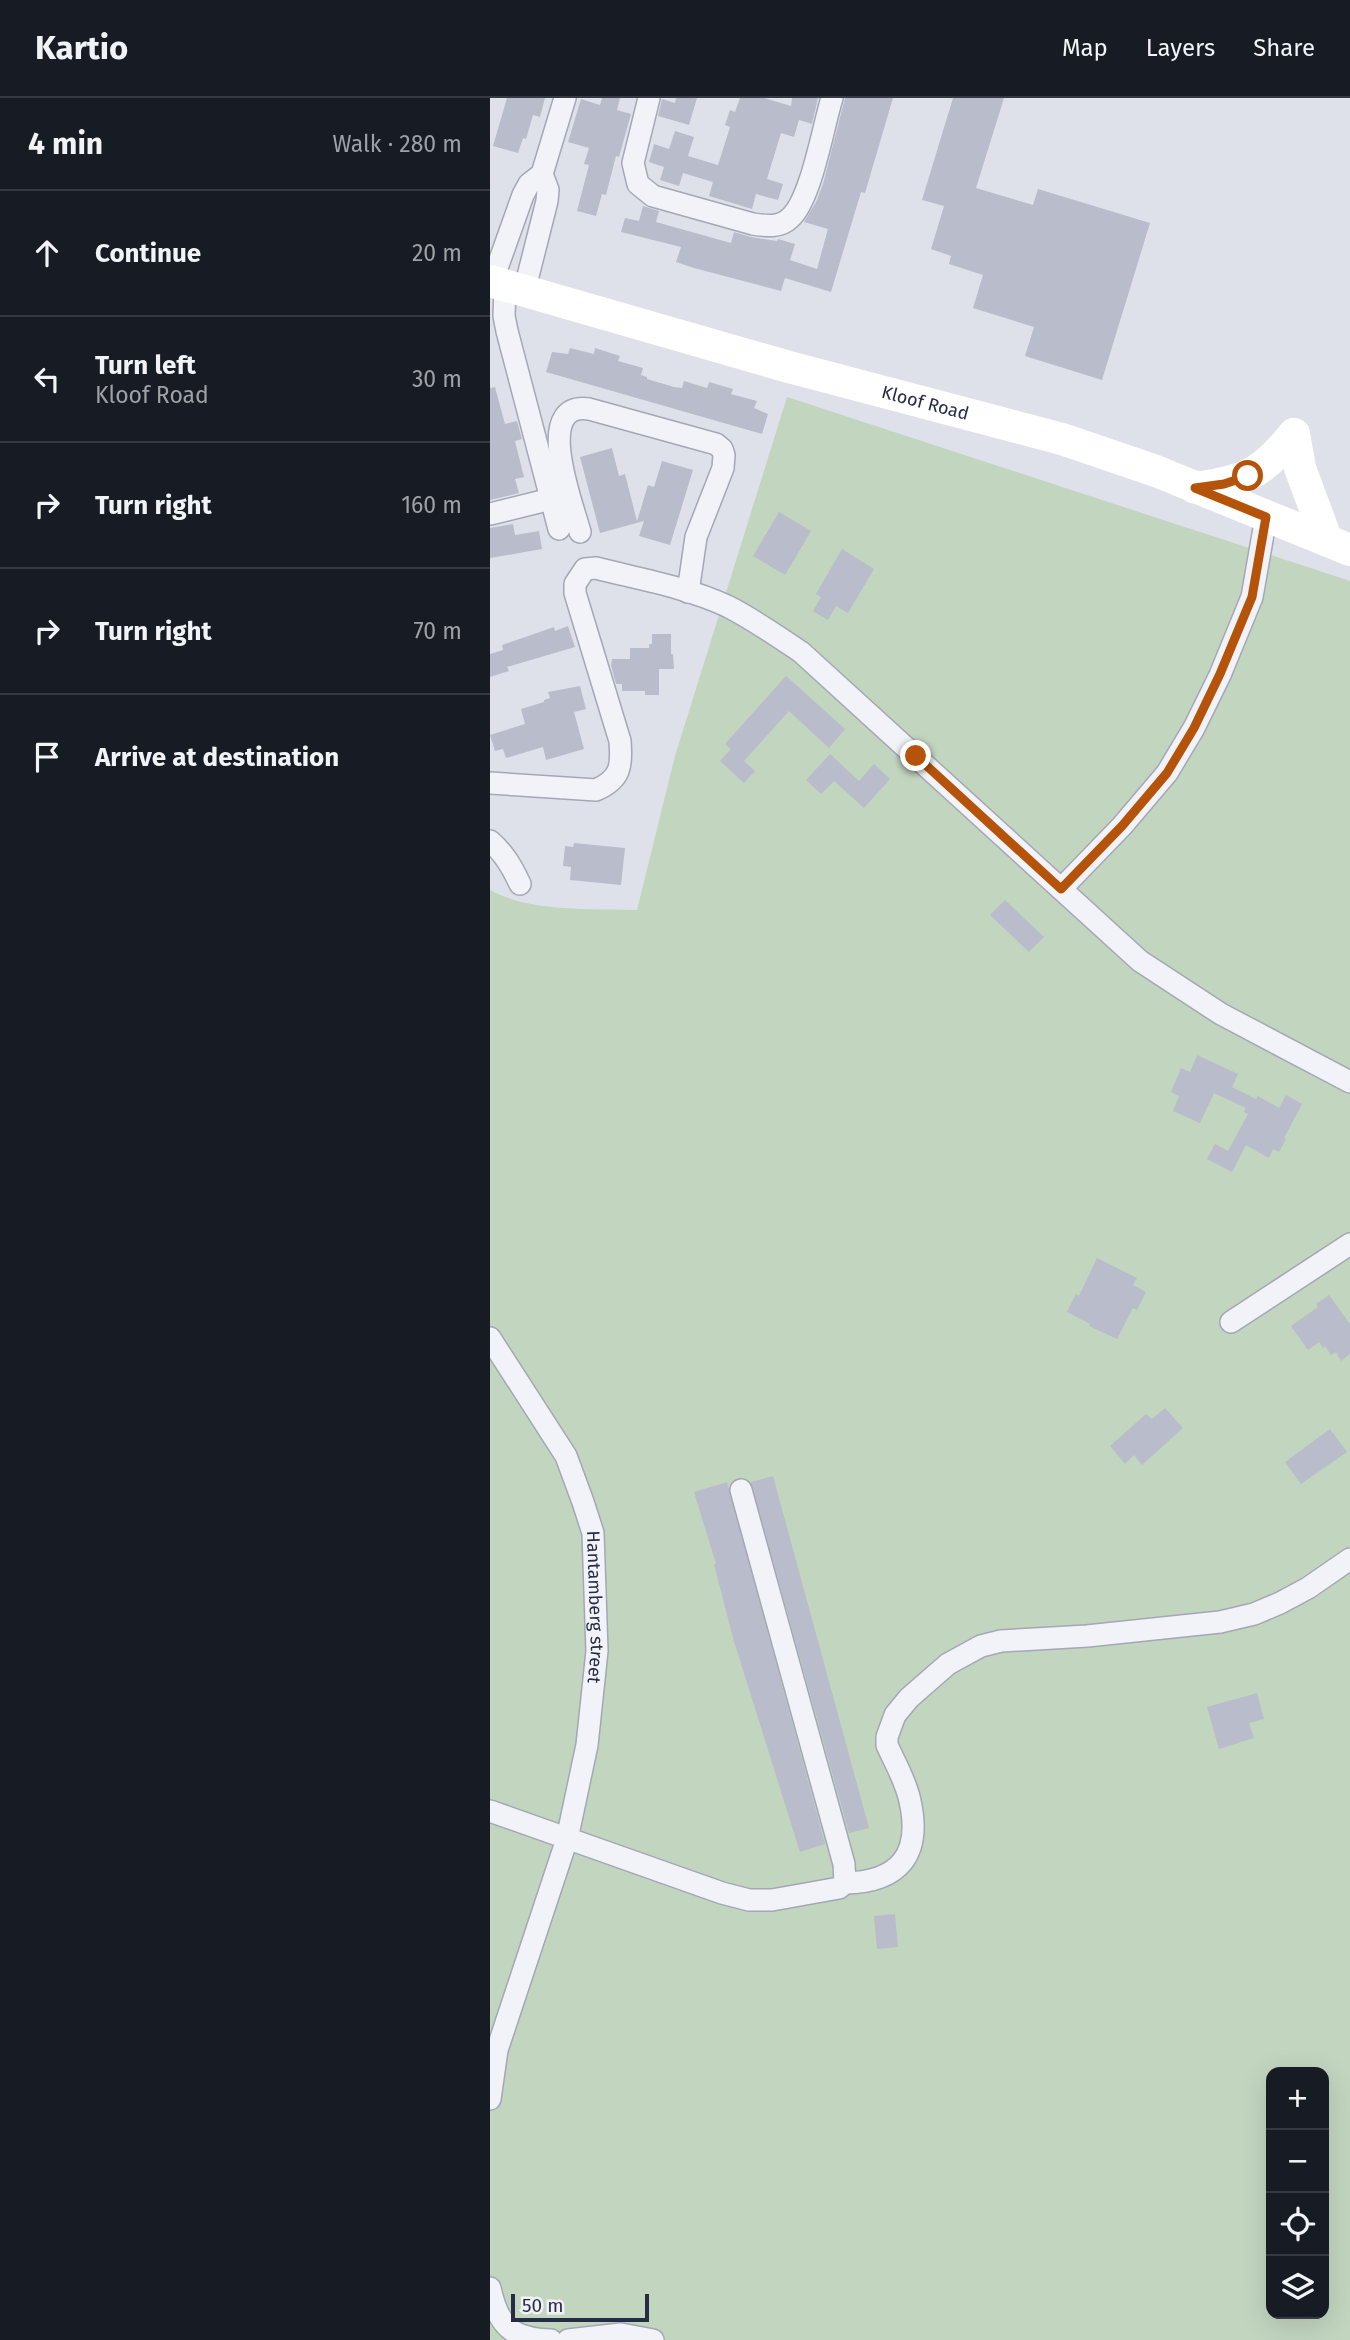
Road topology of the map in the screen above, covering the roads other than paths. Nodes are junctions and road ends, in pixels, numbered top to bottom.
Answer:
1 (565, 98) edge
2 (649, 98) edge
3 (825, 100) edge
4 (542, 174) junction
5 (503, 285) edge
6 (498, 333) edge
7 (1195, 488) junction
8 (551, 499) junction
9 (490, 514) edge
10 (1266, 517) junction
11 (1338, 546) edge
12 (688, 592) junction
13 (490, 783) edge
14 (490, 841) edge
15 (520, 884) dead end
16 (1061, 889) junction
17 (1350, 1082) edge
18 (1350, 1244) edge
19 (1231, 1322) dead end
20 (490, 1338) edge
21 (741, 1490) dead end
22 (1350, 1559) edge
23 (490, 1811) edge
24 (567, 1839) junction
25 (845, 1883) junction
26 (490, 2098) edge
27 (490, 2288) edge
28 (551, 2340) edge
29 (568, 2340) edge
30 (653, 2340) edge

1 - 4 street
2 - 3 street
4 - 5 street
4 - 5 street
5 - 6 street
5 - 7 street, Kloof Road
6 - 8 street
7 - 10 street, Kloof Road
7 - 11 street
8 - 9 street
8 - 12 street
10 - 11 street, Kloof Road
10 - 16 street
12 - 13 street
12 - 16 street
14 - 15 street
16 - 17 street
18 - 19 street
20 - 24 street, Hantamberg street
21 - 25 street
22 - 25 street
23 - 24 street
24 - 25 street
24 - 26 street, Hantamberg street
27 - 28 street
29 - 30 street

